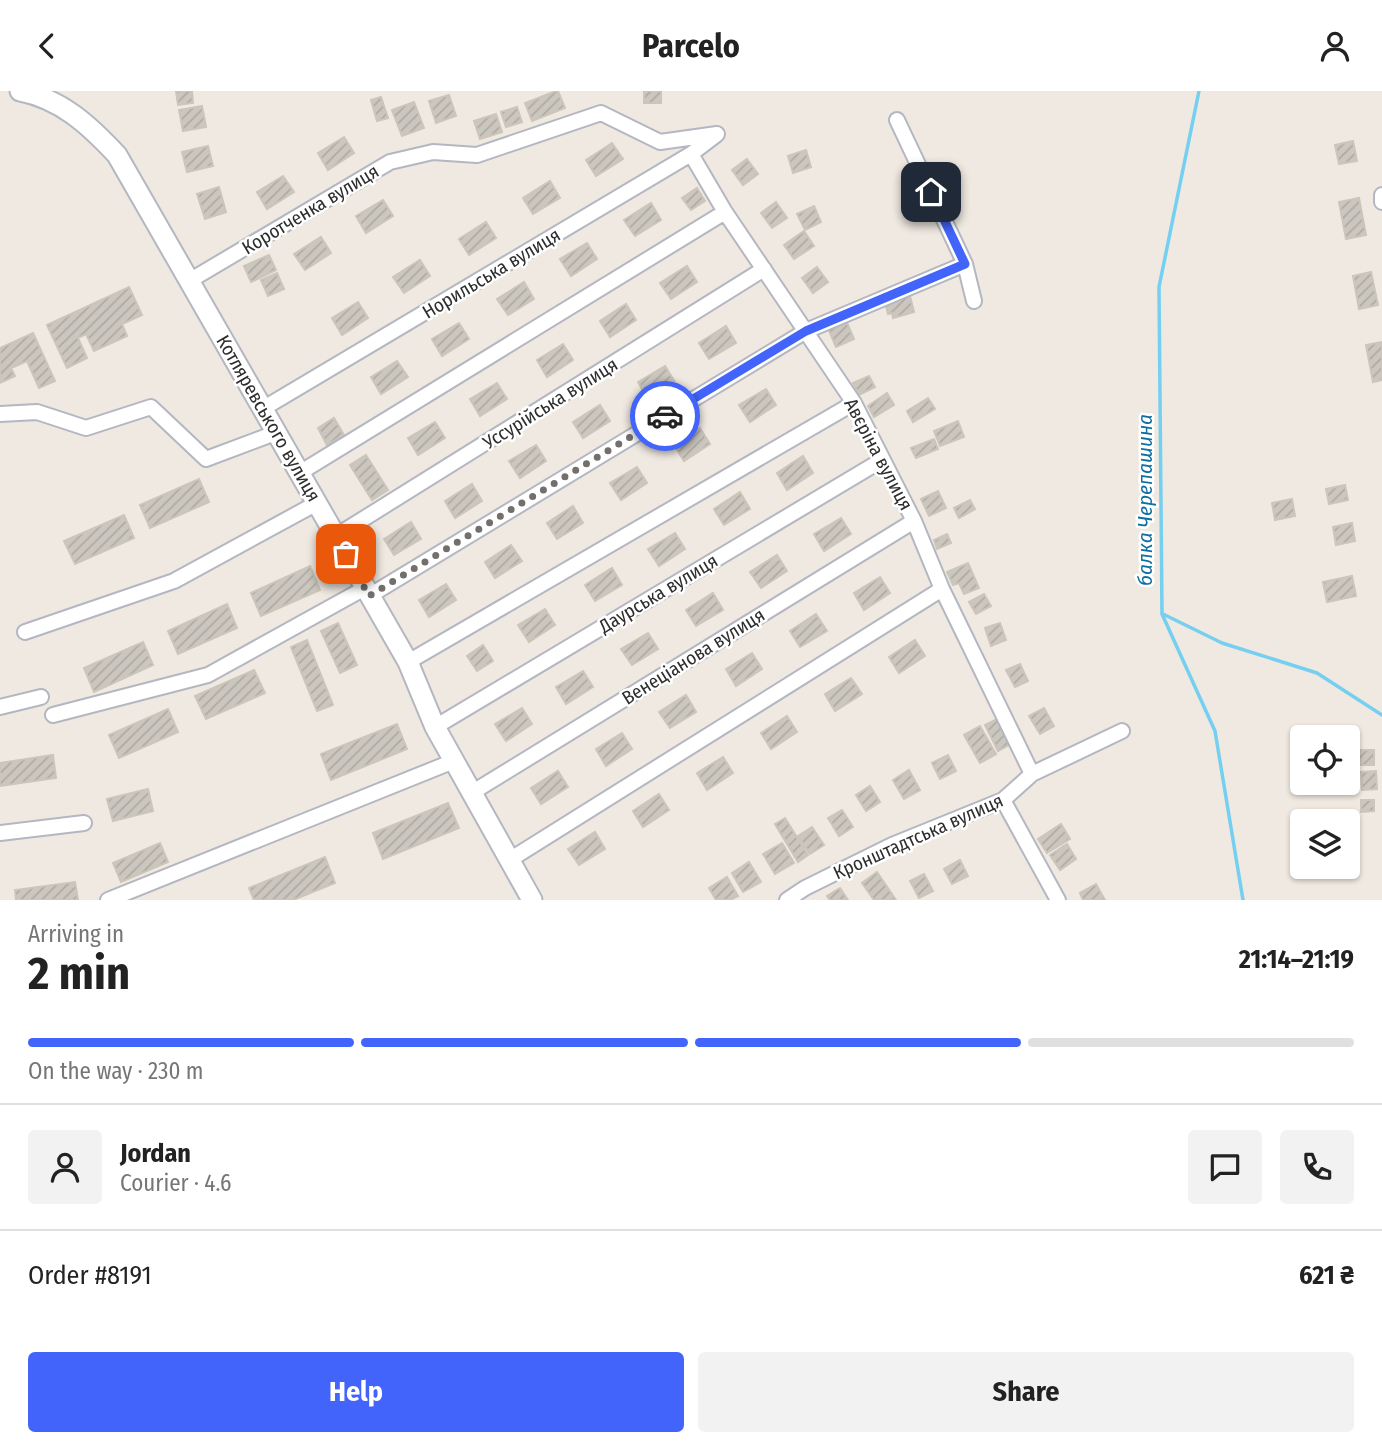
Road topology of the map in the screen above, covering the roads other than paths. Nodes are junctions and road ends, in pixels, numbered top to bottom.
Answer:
1 (20, 91) edge
2 (897, 120) dead end
3 (717, 134) joint
4 (691, 154) junction
5 (725, 212) junction
6 (965, 264) junction
7 (764, 269) junction
8 (190, 281) junction
9 (974, 301) dead end
10 (806, 331) junction
11 (854, 403) junction
12 (264, 408) junction
13 (0, 414) edge
14 (278, 432) junction
15 (882, 460) junction
16 (301, 472) junction
17 (317, 503) junction
18 (914, 520) junction
19 (336, 536) junction
20 (942, 589) junction
21 (367, 592) junction
22 (25, 632) dead end
23 (408, 662) junction
24 (41, 697) dead end
25 (0, 707) edge
26 (53, 715) dead end
27 (435, 727) junction
28 (1122, 731) dead end
29 (454, 761) junction
30 (1032, 774) junction
31 (473, 792) junction
32 (1003, 800) junction
33 (84, 823) dead end
34 (0, 833) edge
35 (511, 859) junction
36 (1053, 898) edge
37 (108, 900) edge
38 (532, 900) edge
39 (787, 900) edge

1 - 8 street, Котляревського вулиця
2 - 6 street
3 - 4 street, Норильська вулиця
3 - 8 street, Коротченка вулиця
4 - 5 street, Авєріна вулиця
4 - 12 street, Норильська вулиця
5 - 7 street, Авєріна вулиця
5 - 16 street
6 - 9 street
6 - 10 street
7 - 10 street, Авєріна вулиця
7 - 19 street, Уссурійська вулиця
8 - 12 street, Котляревського вулиця
10 - 11 street, Авєріна вулиця
10 - 21 street
11 - 15 street, Авєріна вулиця
11 - 23 street
12 - 14 street, Котляревського вулиця
13 - 14 street
14 - 16 street, Котляревського вулиця
15 - 18 street, Авєріна вулиця
15 - 27 street, Даурська вулиця
16 - 17 street, Котляревського вулиця
17 - 19 street, Котляревського вулиця
17 - 22 street
18 - 20 street, Авєріна вулиця
18 - 31 street, Венеціанова вулиця
19 - 21 street, Котляревського вулиця
20 - 30 street, Авєріна вулиця
20 - 35 street
21 - 23 street, Котляревського вулиця
21 - 26 street
23 - 27 street, Котляревського вулиця
24 - 25 street
27 - 29 street, Котляревського вулиця
28 - 30 street, Кронштадтська вулиця
29 - 31 street, Котляревського вулиця
29 - 37 street
30 - 32 street, Кронштадтська вулиця
31 - 35 street, Котляревського вулиця
32 - 36 street
32 - 39 street, Кронштадтська вулиця
33 - 34 street
35 - 38 street, Котляревського вулиця

